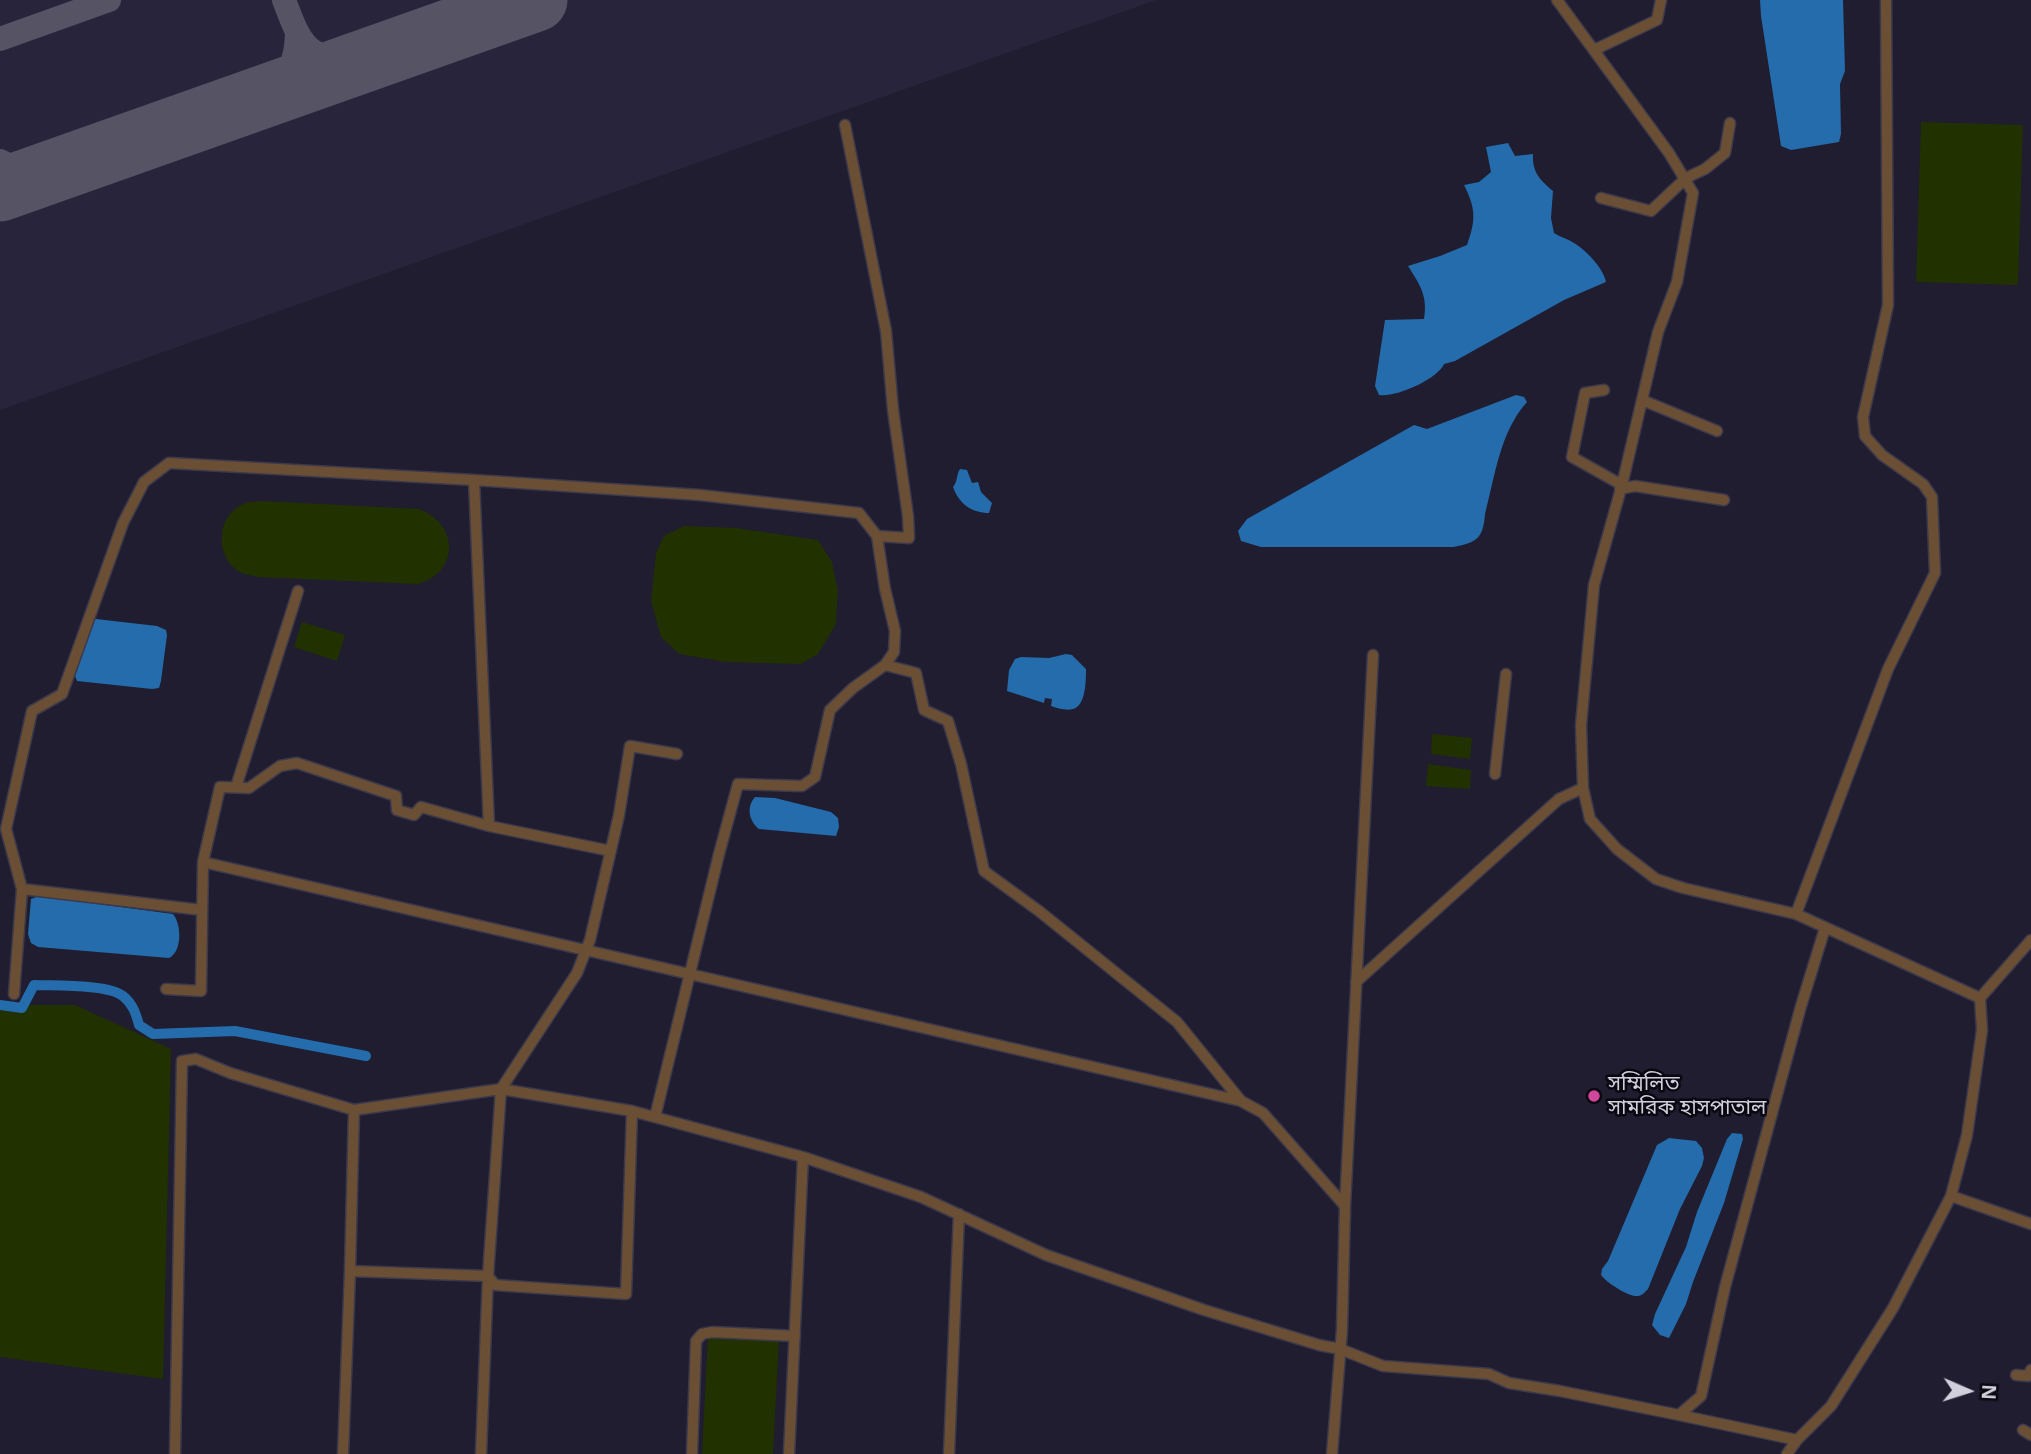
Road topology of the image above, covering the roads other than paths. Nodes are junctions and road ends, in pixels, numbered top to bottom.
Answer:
1 (1557, 0) edge
2 (1661, 0) edge
3 (1886, 0) edge
4 (1594, 50) junction
5 (1730, 122) dead end
6 (845, 125) dead end
7 (1686, 178) junction
8 (1601, 198) dead end
9 (1604, 390) dead end
10 (1642, 400) junction
11 (1717, 432) dead end
12 (474, 480) junction
13 (1621, 487) junction
14 (1724, 500) dead end
15 (877, 536) junction
16 (298, 591) dead end
17 (1373, 654) dead end
18 (885, 665) junction
19 (1506, 674) dead end
20 (677, 754) dead end
21 (1495, 774) dead end
22 (236, 787) junction
23 (1583, 788) junction
24 (489, 826) junction
25 (611, 851) junction
26 (203, 862) junction
27 (22, 889) junction
28 (202, 910) junction
29 (1796, 914) junction
30 (1825, 928) junction
31 (2031, 940) edge
32 (690, 974) junction
33 (1356, 982) junction
34 (166, 989) dead end
35 (14, 994) dead end
36 (1980, 998) junction
37 (501, 1089) junction
38 (1241, 1101) junction
39 (354, 1110) junction
40 (632, 1111) junction
41 (655, 1117) junction
42 (803, 1157) junction
43 (1951, 1196) junction
44 (1345, 1206) junction
45 (959, 1214) junction
46 (2031, 1224) edge
47 (350, 1270) junction
48 (488, 1276) junction
49 (795, 1336) junction
50 (1340, 1349) junction
51 (2031, 1370) edge
52 (2016, 1375) dead end
53 (1679, 1415) junction
54 (1797, 1440) junction
55 (175, 1454) edge
56 (343, 1454) edge
57 (481, 1454) edge
58 (692, 1454) edge
59 (789, 1454) edge
60 (949, 1454) edge
61 (1332, 1454) edge
62 (1787, 1454) edge

1 - 4 street
2 - 4 street
3 - 29 street
4 - 7 street
5 - 7 street
6 - 15 street
7 - 8 street
7 - 10 street
9 - 13 street
10 - 11 street
10 - 13 street
12 - 15 street
12 - 24 street
12 - 27 street
13 - 14 street
13 - 23 street
15 - 18 street
16 - 22 street
17 - 33 street
18 - 32 street
18 - 38 street
19 - 21 street
20 - 25 street
22 - 24 street
22 - 26 street
23 - 29 street
23 - 33 street
24 - 25 street
25 - 37 street
26 - 28 street
26 - 32 street
27 - 28 street
27 - 35 street
28 - 34 street
29 - 30 street
30 - 36 street
30 - 53 street
31 - 36 street
32 - 38 street
32 - 41 street
33 - 44 street
36 - 43 street
37 - 39 street
37 - 40 street
37 - 48 street
38 - 44 street
39 - 47 street
39 - 55 street
40 - 41 street
40 - 48 street
41 - 42 street
42 - 45 street
42 - 49 street
43 - 46 street
43 - 54 street
44 - 50 street
45 - 50 street
45 - 60 street
47 - 48 street
47 - 56 street
48 - 57 street
49 - 58 street
49 - 59 street
50 - 53 street
50 - 61 street
51 - 52 street
53 - 54 street
54 - 62 street

